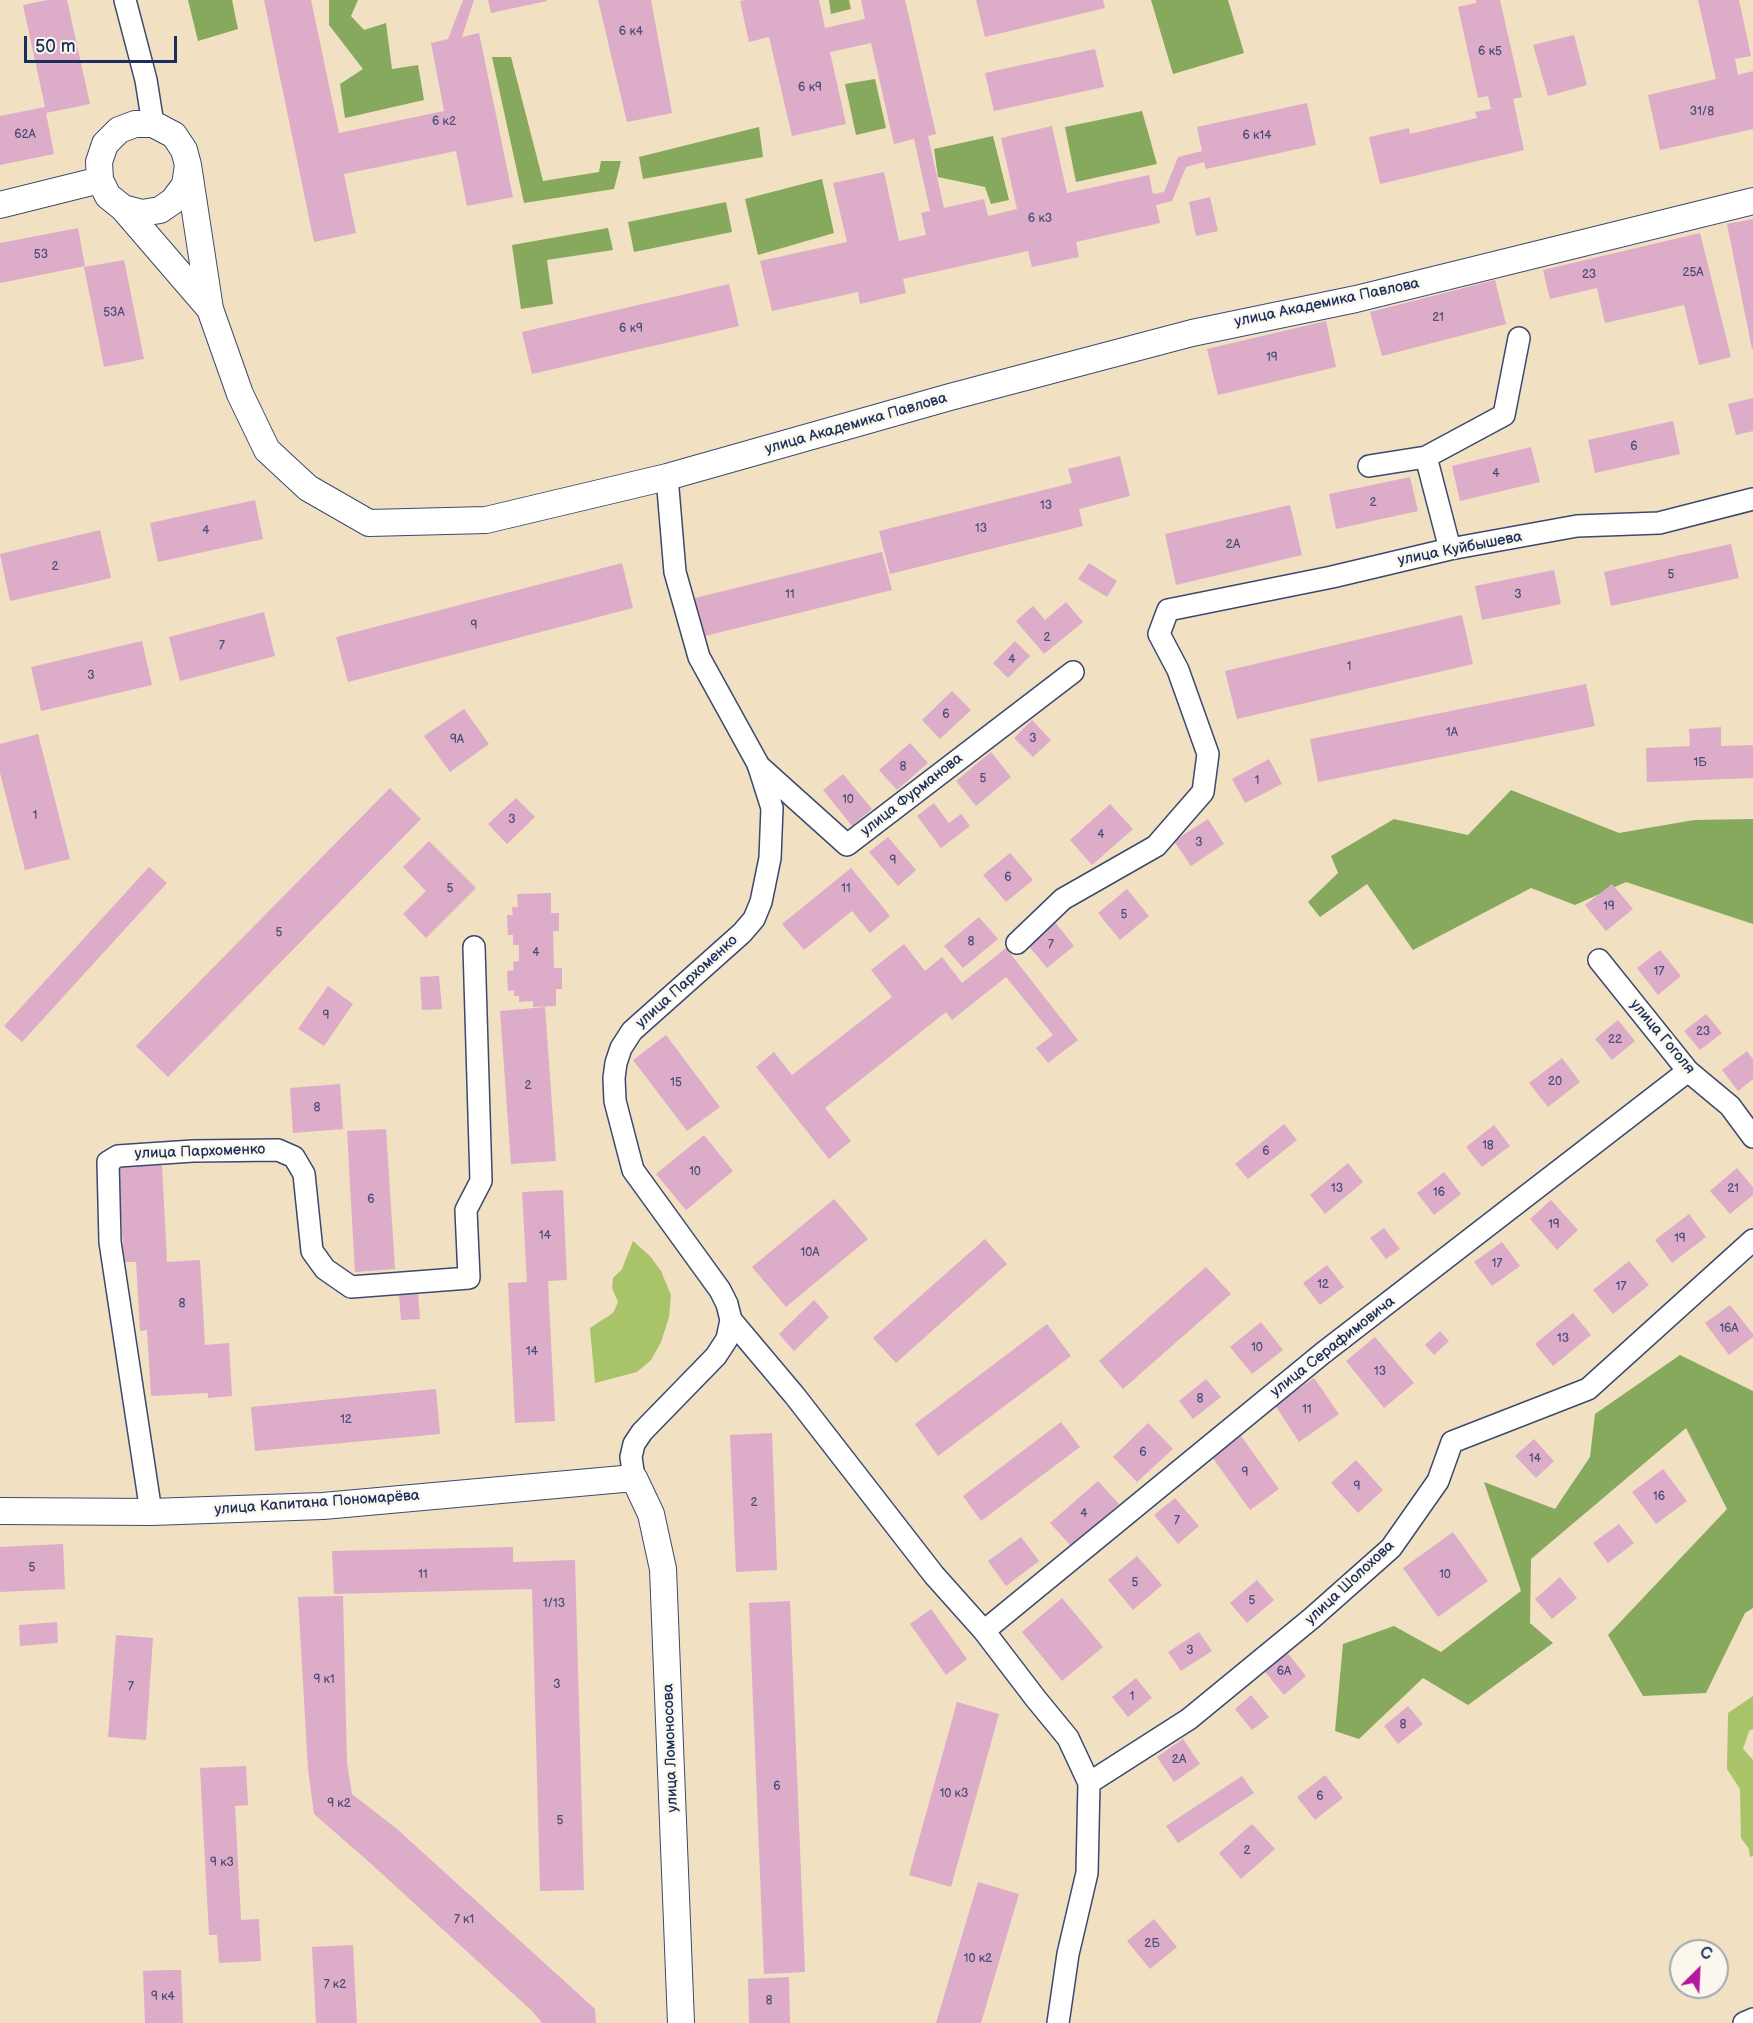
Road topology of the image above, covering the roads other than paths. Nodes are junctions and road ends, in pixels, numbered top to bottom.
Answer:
1 (125, 0) edge
2 (153, 124) junction
3 (188, 165) junction
4 (100, 180) junction
5 (1753, 201) edge
6 (0, 205) edge
7 (123, 208) junction
8 (210, 309) junction
9 (1519, 338) dead end
10 (1426, 457) junction
11 (1369, 466) dead end
12 (667, 477) junction
13 (1753, 499) edge
14 (1450, 549) junction
15 (1073, 672) dead end
16 (758, 764) junction
17 (1017, 943) dead end
18 (474, 947) dead end
19 (1599, 960) dead end
20 (1688, 1071) junction
21 (1753, 1137) edge
22 (1753, 1240) edge
23 (734, 1333) junction
24 (634, 1478) junction
25 (0, 1512) edge
26 (152, 1512) junction
27 (984, 1631) junction
28 (1089, 1783) junction
29 (1753, 2019) edge
30 (681, 2023) edge
31 (1058, 2023) edge
32 (1744, 2023) edge

1 - 2 street
2 - 3 street
2 - 4 street
3 - 7 street
3 - 8 street, улица Академика Павлова
4 - 6 street
4 - 7 street
5 - 12 street, улица Академика Павлова
7 - 8 street
8 - 12 street, улица Академика Павлова
9 - 10 street
10 - 11 street
10 - 14 street
12 - 16 street, улица Пархоменко
13 - 14 street, улица Куйбышева
14 - 17 street, улица Куйбышева
15 - 16 street, улица Фурманова
16 - 23 street, улица Пархоменко
18 - 26 street, улица Пархоменко
19 - 20 street, улица Гоголя
20 - 21 street, улица Гоголя
20 - 27 street, улица Серафимовича
22 - 28 street, улица Шолохова
23 - 24 street
23 - 27 street
24 - 26 street, улица Капитана Пономарёва
24 - 30 street, улица Ломоносова
25 - 26 street, улица Капитана Пономарёва
27 - 28 street
28 - 31 street
29 - 32 street

